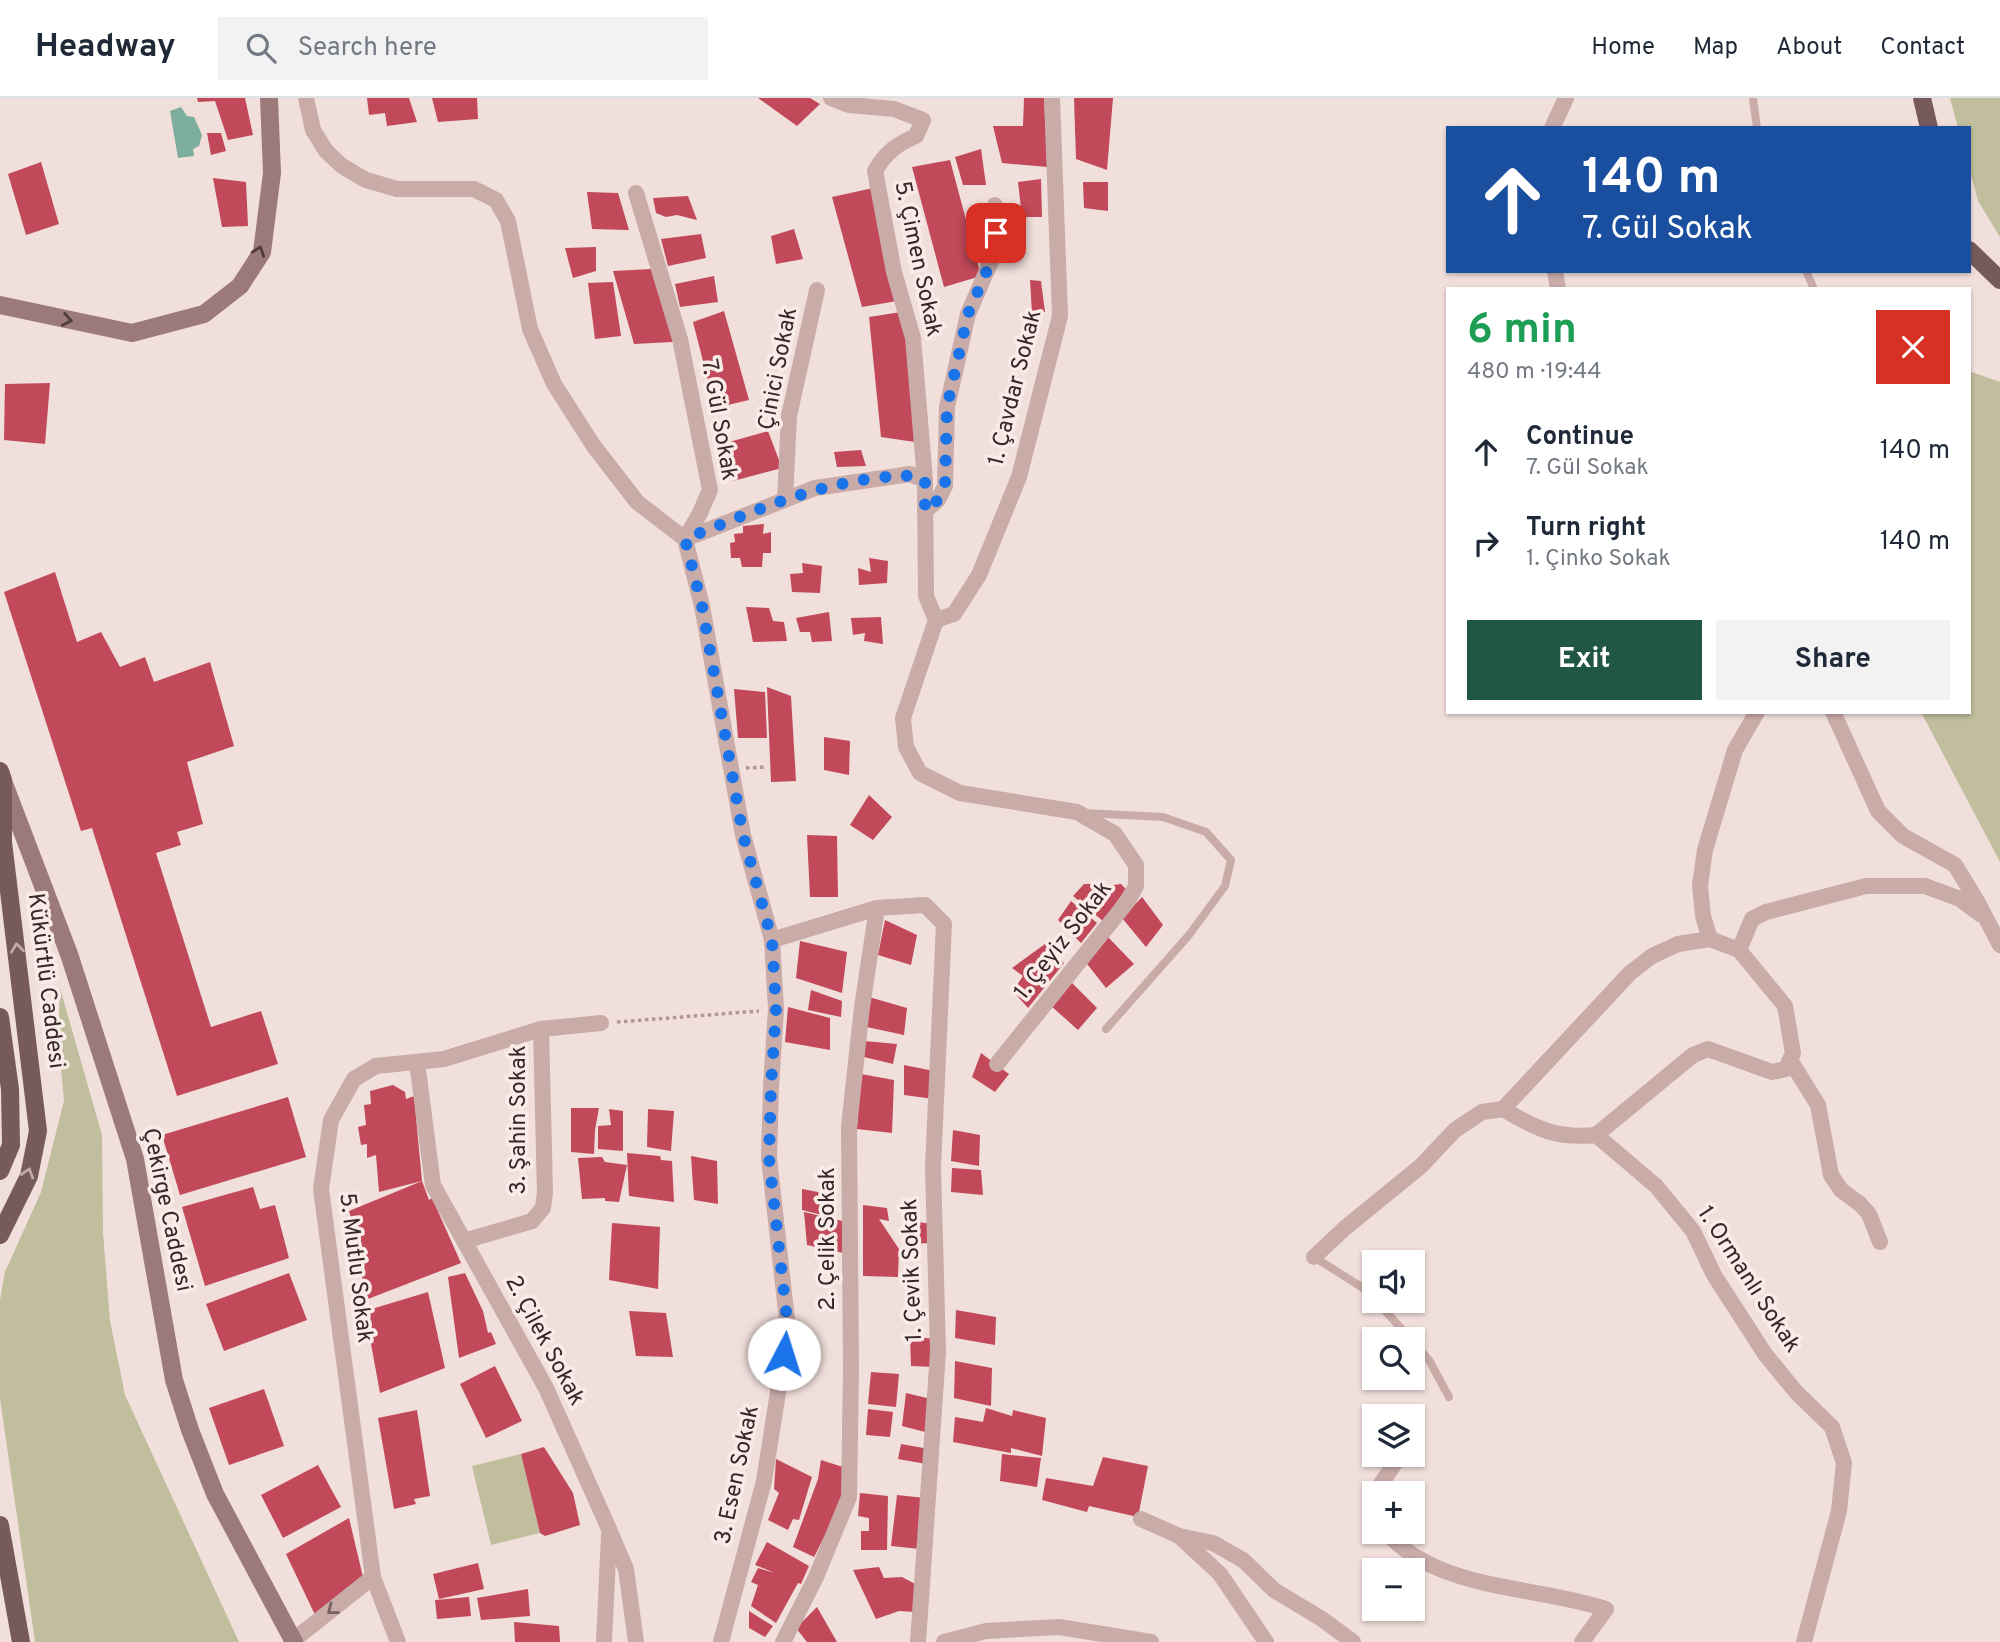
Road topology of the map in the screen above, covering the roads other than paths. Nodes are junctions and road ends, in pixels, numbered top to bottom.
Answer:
1 (269, 98) edge
2 (306, 98) edge
3 (831, 98) edge
4 (1052, 98) edge
5 (1566, 98) edge
6 (1753, 98) edge
7 (1922, 98) edge
8 (1553, 126) edge
9 (1757, 126) edge
10 (1929, 126) edge
11 (636, 193) dead end
12 (995, 205) dead end
13 (1971, 252) edge
14 (2000, 280) edge
15 (817, 290) dead end
16 (0, 305) edge
17 (925, 480) junction
18 (785, 499) junction
19 (925, 511) junction
20 (685, 539) junction
21 (936, 620) junction
22 (1756, 714) edge
23 (1834, 714) edge
24 (1, 779) edge
25 (1077, 812) junction
26 (877, 908) junction
27 (1986, 919) junction
28 (1710, 939) junction
29 (772, 940) junction
30 (2000, 946) edge
31 (1739, 950) junction
32 (0, 1017) edge
33 (601, 1023) road end
34 (541, 1029) junction
35 (1106, 1029) dead end
36 (1790, 1060) junction
37 (417, 1062) junction
38 (997, 1064) dead end
39 (1503, 1109) junction
40 (1596, 1135) junction
41 (0, 1171) edge
42 (0, 1235) edge
43 (464, 1241) junction
44 (1880, 1242) dead end
45 (1314, 1257) joint
46 (1362, 1287) edge
47 (1386, 1313) edge
48 (1399, 1327) edge
49 (1425, 1356) edge
50 (1449, 1397) dead end
51 (1141, 1519) dead end
52 (0, 1525) edge
53 (609, 1529) junction
54 (1179, 1536) junction
55 (1399, 1544) edge
56 (373, 1577) junction
57 (21, 1642) edge
58 (293, 1642) edge
59 (398, 1642) edge
60 (604, 1642) edge
61 (636, 1642) edge
62 (721, 1642) edge
63 (783, 1642) edge
64 (918, 1642) edge
65 (944, 1642) edge
66 (1151, 1642) edge
67 (1266, 1642) edge
68 (1353, 1642) edge
69 (1582, 1642) edge
70 (1804, 1642) edge

16 -> 1 main road
2 - 20 street
3 - 17 street, 5. Çimen Sokak
4 - 21 street, 1. Çavdar Sokak
5 - 8 street
6 - 9 lane
7 - 10 main road
11 - 20 street, 7. Gül Sokak
12 - 19 street
13 - 14 main road
15 - 18 street, Çinici Sokak
17 - 18 street
17 - 19 street, 5. Çimen Sokak
18 - 20 street
19 - 21 street, 5. Çimen Sokak
20 - 29 street
21 - 25 street, 1. Çeyiz Sokak
22 - 28 street
23 - 27 street
42 -> 24 main road, Kükürtlü Caddesi
24 - 58 main road, Çekirge Caddesi
25 - 35 lane
25 - 38 street, 1. Çeyiz Sokak
26 - 29 street
26 - 63 street, 2. Çelik Sokak
26 - 64 street, 1. Çevik Sokak
27 - 30 street
27 - 31 street
28 - 31 street
28 - 39 street
29 - 62 street, 3. Esen Sokak
31 - 36 street
32 - 41 main road
33 - 34 street, 5. Mutlu Sokak
34 - 37 street, 5. Mutlu Sokak
34 - 43 street, 3. Şahin Sokak
36 - 40 street
36 - 44 street
37 - 43 street, 2. Çilek Sokak
37 - 56 street, 5. Mutlu Sokak
39 - 40 street
39 - 45 street
40 - 70 street, 1. Ormanlı Sokak
43 - 53 street, 2. Çilek Sokak
45 - 46 lane
47 - 48 lane
49 - 50 lane
51 - 54 street
52 - 57 main road
53 - 60 street
53 - 61 street, 2. Çilek Sokak
54 - 67 street
54 - 68 street
55 - 69 street
56 -> 58 street
56 - 59 street, 5. Mutlu Sokak
65 - 66 street

